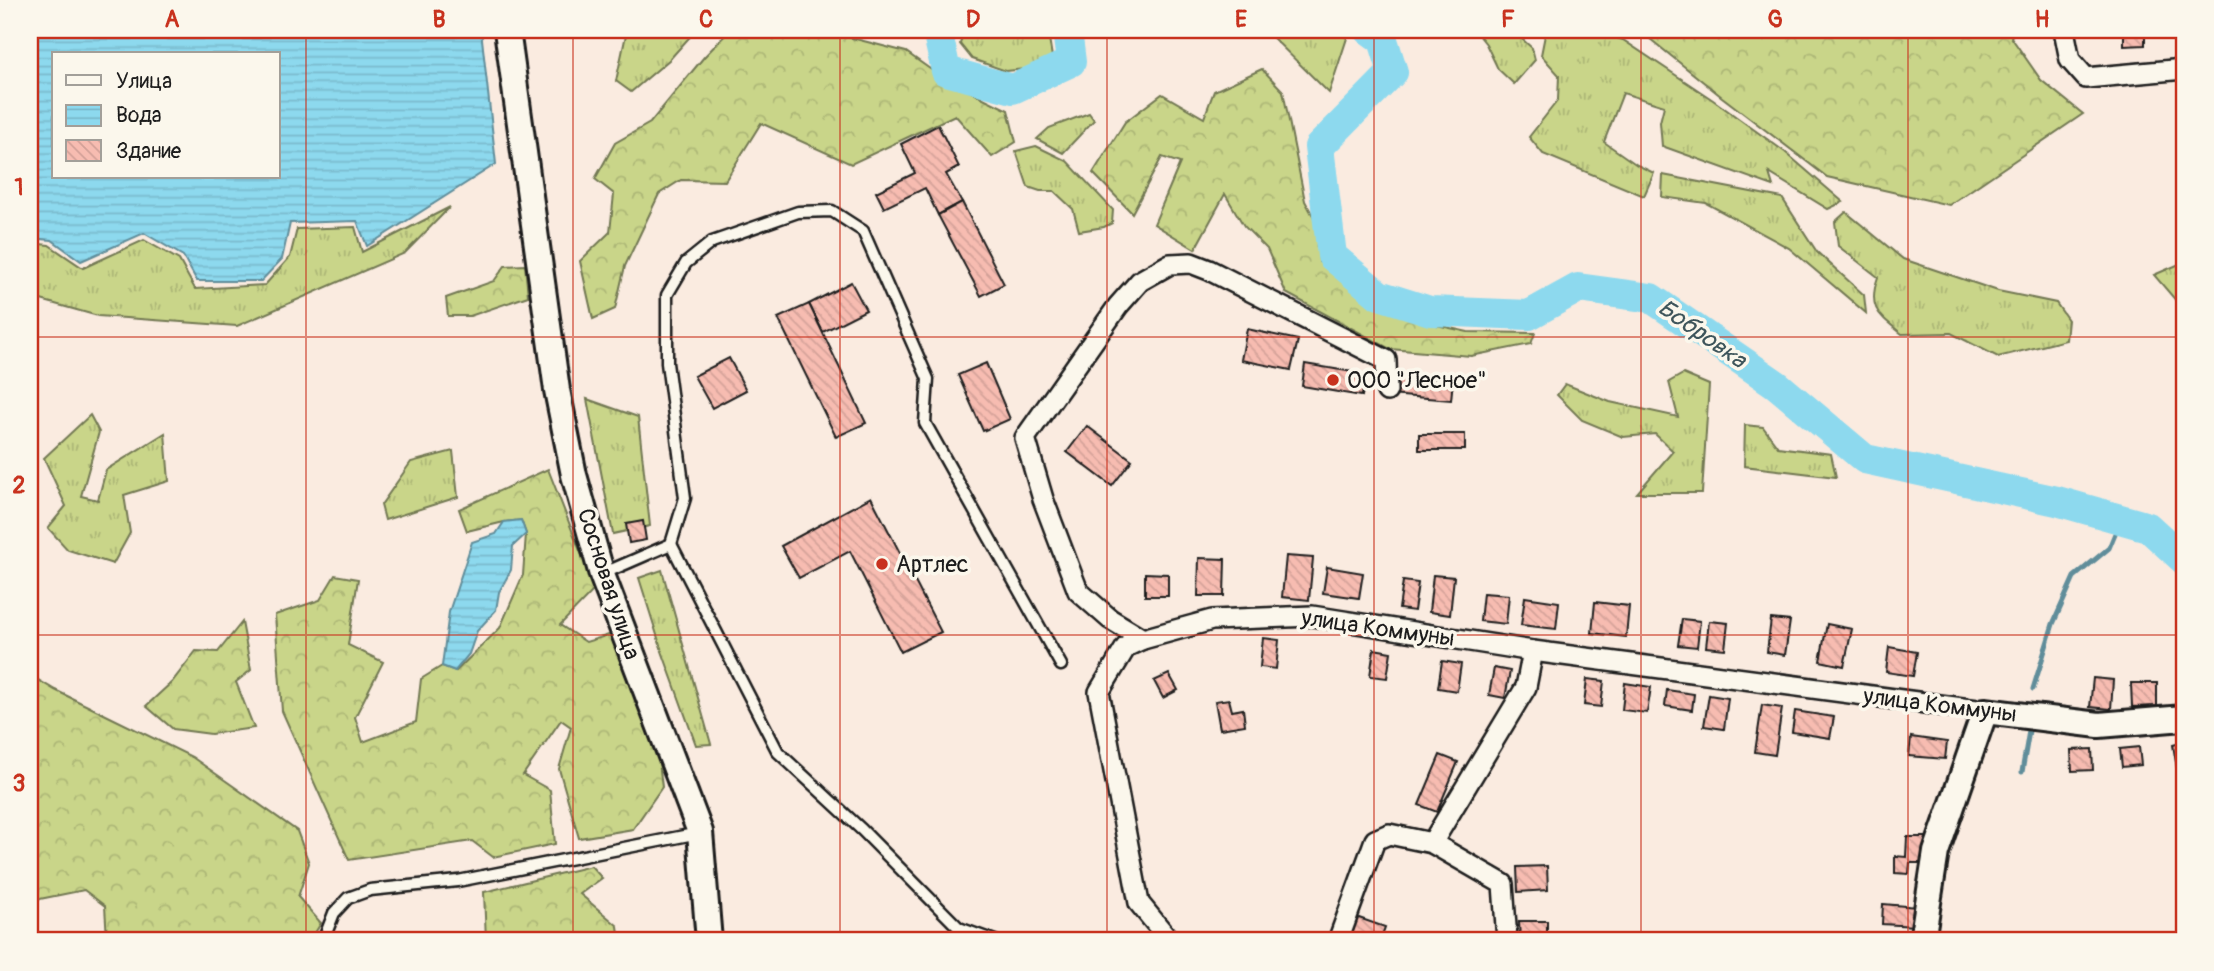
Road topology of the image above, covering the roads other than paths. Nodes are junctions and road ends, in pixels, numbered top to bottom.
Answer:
1 (507, 30) edge
2 (2064, 30) edge
3 (2184, 69) edge
4 (1387, 391) dead end
5 (671, 544) junction
6 (602, 575) junction
7 (1143, 639) junction
8 (1534, 651) junction
9 (1060, 665) dead end
10 (1985, 711) junction
11 (2184, 718) edge
12 (700, 832) junction
13 (1432, 843) junction
14 (959, 928) junction
15 (323, 941) edge
16 (709, 941) edge
17 (966, 941) edge
18 (995, 941) edge
19 (1170, 941) edge
20 (1338, 941) edge
21 (1507, 941) edge
22 (1922, 941) edge

1 - 6 street, Сосновая улица
2 - 3 street
4 - 7 street
5 - 6 lane
5 - 9 lane
5 - 14 lane
6 - 12 street, Сосновая улица
7 - 8 street, улица Коммуны
7 - 19 street
8 - 10 street, улица Коммуны
8 - 13 street
10 - 11 street, улица Коммуны
10 - 22 street
12 - 15 lane
12 - 16 street, Сосновая улица
13 - 20 street
13 - 21 street
14 - 17 lane
14 - 18 lane

